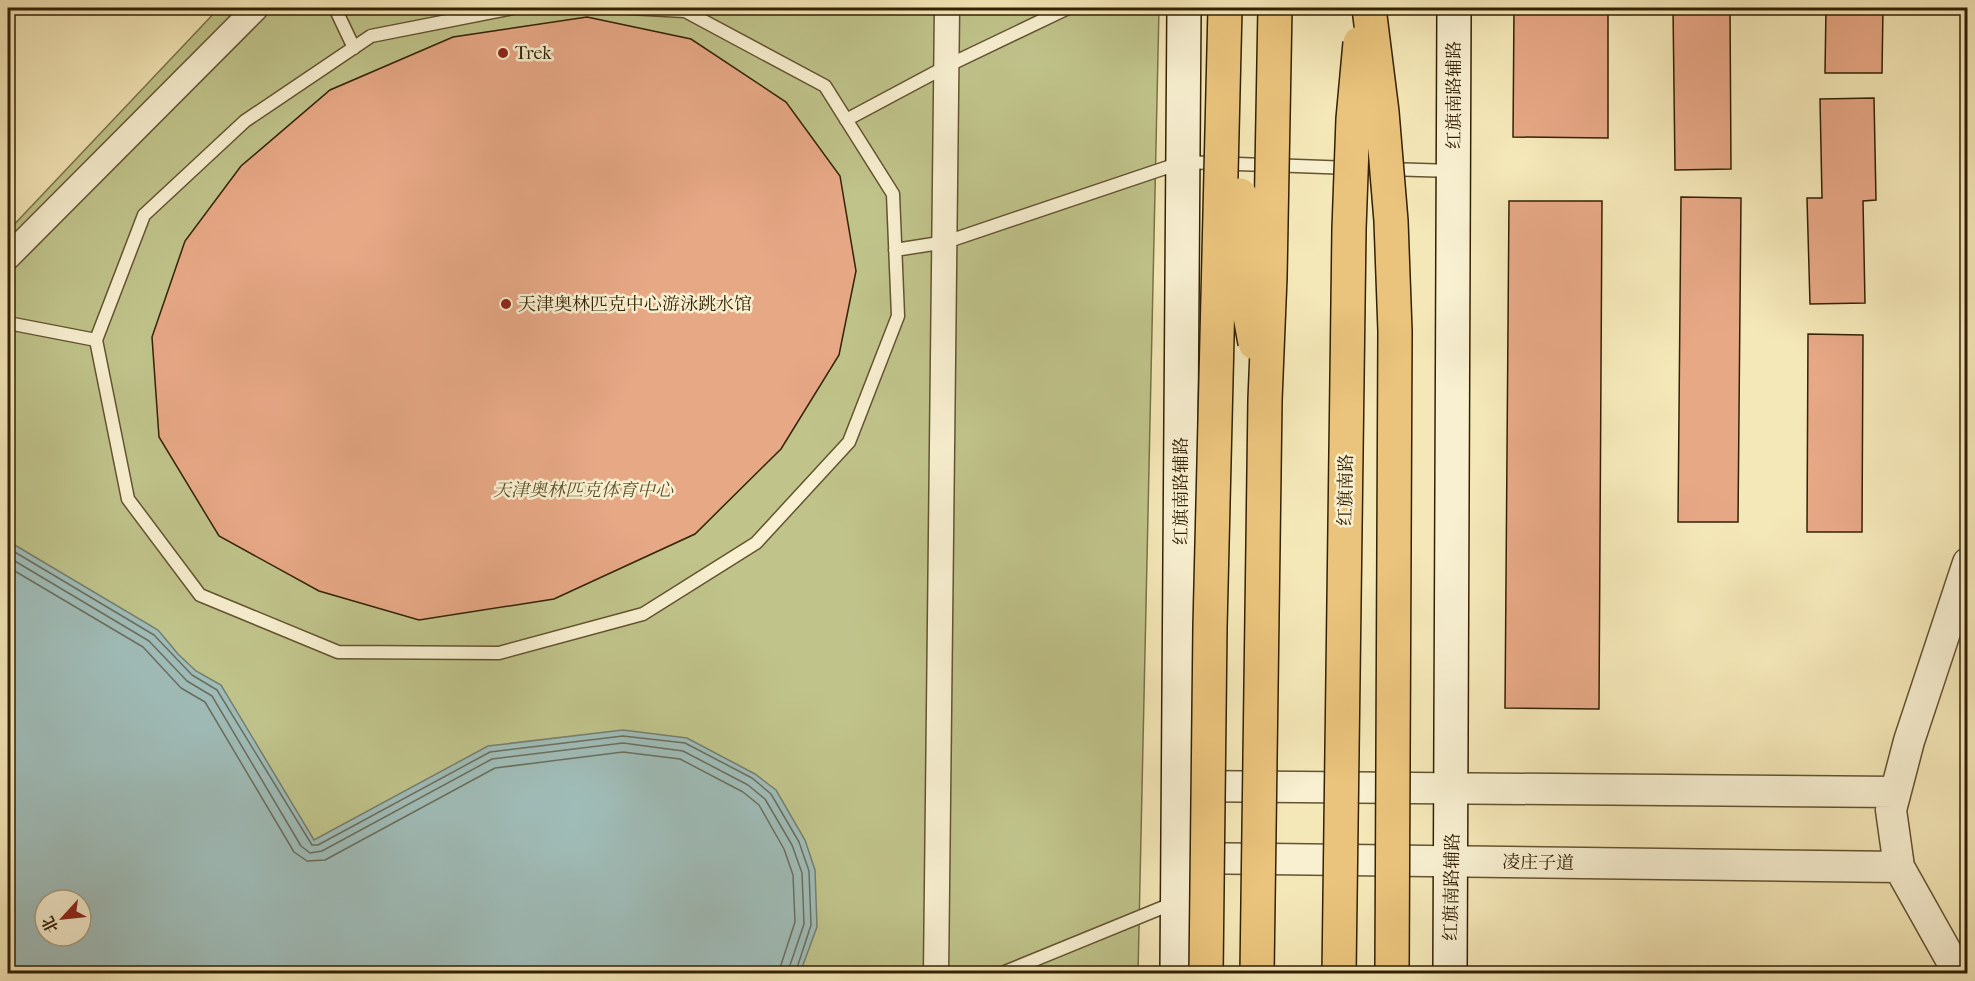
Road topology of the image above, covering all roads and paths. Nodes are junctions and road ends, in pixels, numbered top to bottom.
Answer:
1 (256, 8) edge
2 (335, 8) edge
3 (513, 8) edge
4 (629, 8) edge
5 (947, 8) edge
6 (1068, 8) edge
7 (1184, 8) edge
8 (1275, 8) edge
9 (1364, 8) edge
10 (1369, 8) edge
11 (1454, 8) edge
12 (1225, 17) edge
13 (354, 48) junction
14 (948, 65) junction
15 (846, 120) junction
16 (1183, 162) junction
17 (1454, 171) junction
18 (946, 242) junction
19 (895, 250) junction
20 (8, 257) edge
21 (8, 323) edge
22 (96, 340) junction
23 (1265, 400) junction
24 (1968, 562) edge
25 (1178, 786) junction
26 (1452, 788) junction
27 (1895, 792) junction
28 (1178, 858) junction
29 (1452, 862) junction
30 (1899, 867) junction
31 (1177, 902) junction
32 (936, 974) edge
33 (1000, 974) edge
34 (1176, 974) edge
35 (1206, 974) edge
36 (1257, 974) edge
37 (1339, 974) edge
38 (1392, 974) edge
39 (1450, 974) edge
40 (1959, 974) edge

1 - 20 street
2 - 13 lane
3 - 13 lane
4 - 15 lane
5 - 14 street
6 - 14 lane
7 - 16 main road, 红旗南路辅路
8 - 23 highway, bridge
9 - 37 highway, 红旗南路, bridge
10 - 38 highway, bridge
11 - 17 main road, 红旗南路辅路
12 - 23 highway, bridge
12 - 35 highway, bridge
13 - 22 lane
14 - 15 lane
14 - 18 street
15 - 19 lane
16 - 17 lane
16 - 18 lane
16 - 25 main road, 红旗南路辅路
17 - 26 main road, 红旗南路辅路
18 - 19 lane
18 - 32 street
19 - 22 lane
21 - 22 lane
23 - 36 highway, bridge
24 - 27 street
25 - 26 street
25 - 28 main road, 红旗南路辅路
26 - 27 street
26 - 29 main road, 红旗南路辅路
27 - 30 street
28 - 29 street, 凌庄子道
28 - 31 main road, 红旗南路辅路
29 - 30 street, 凌庄子道
29 - 39 main road, 红旗南路辅路
30 - 40 street
31 - 33 lane
31 - 34 main road, 红旗南路辅路

